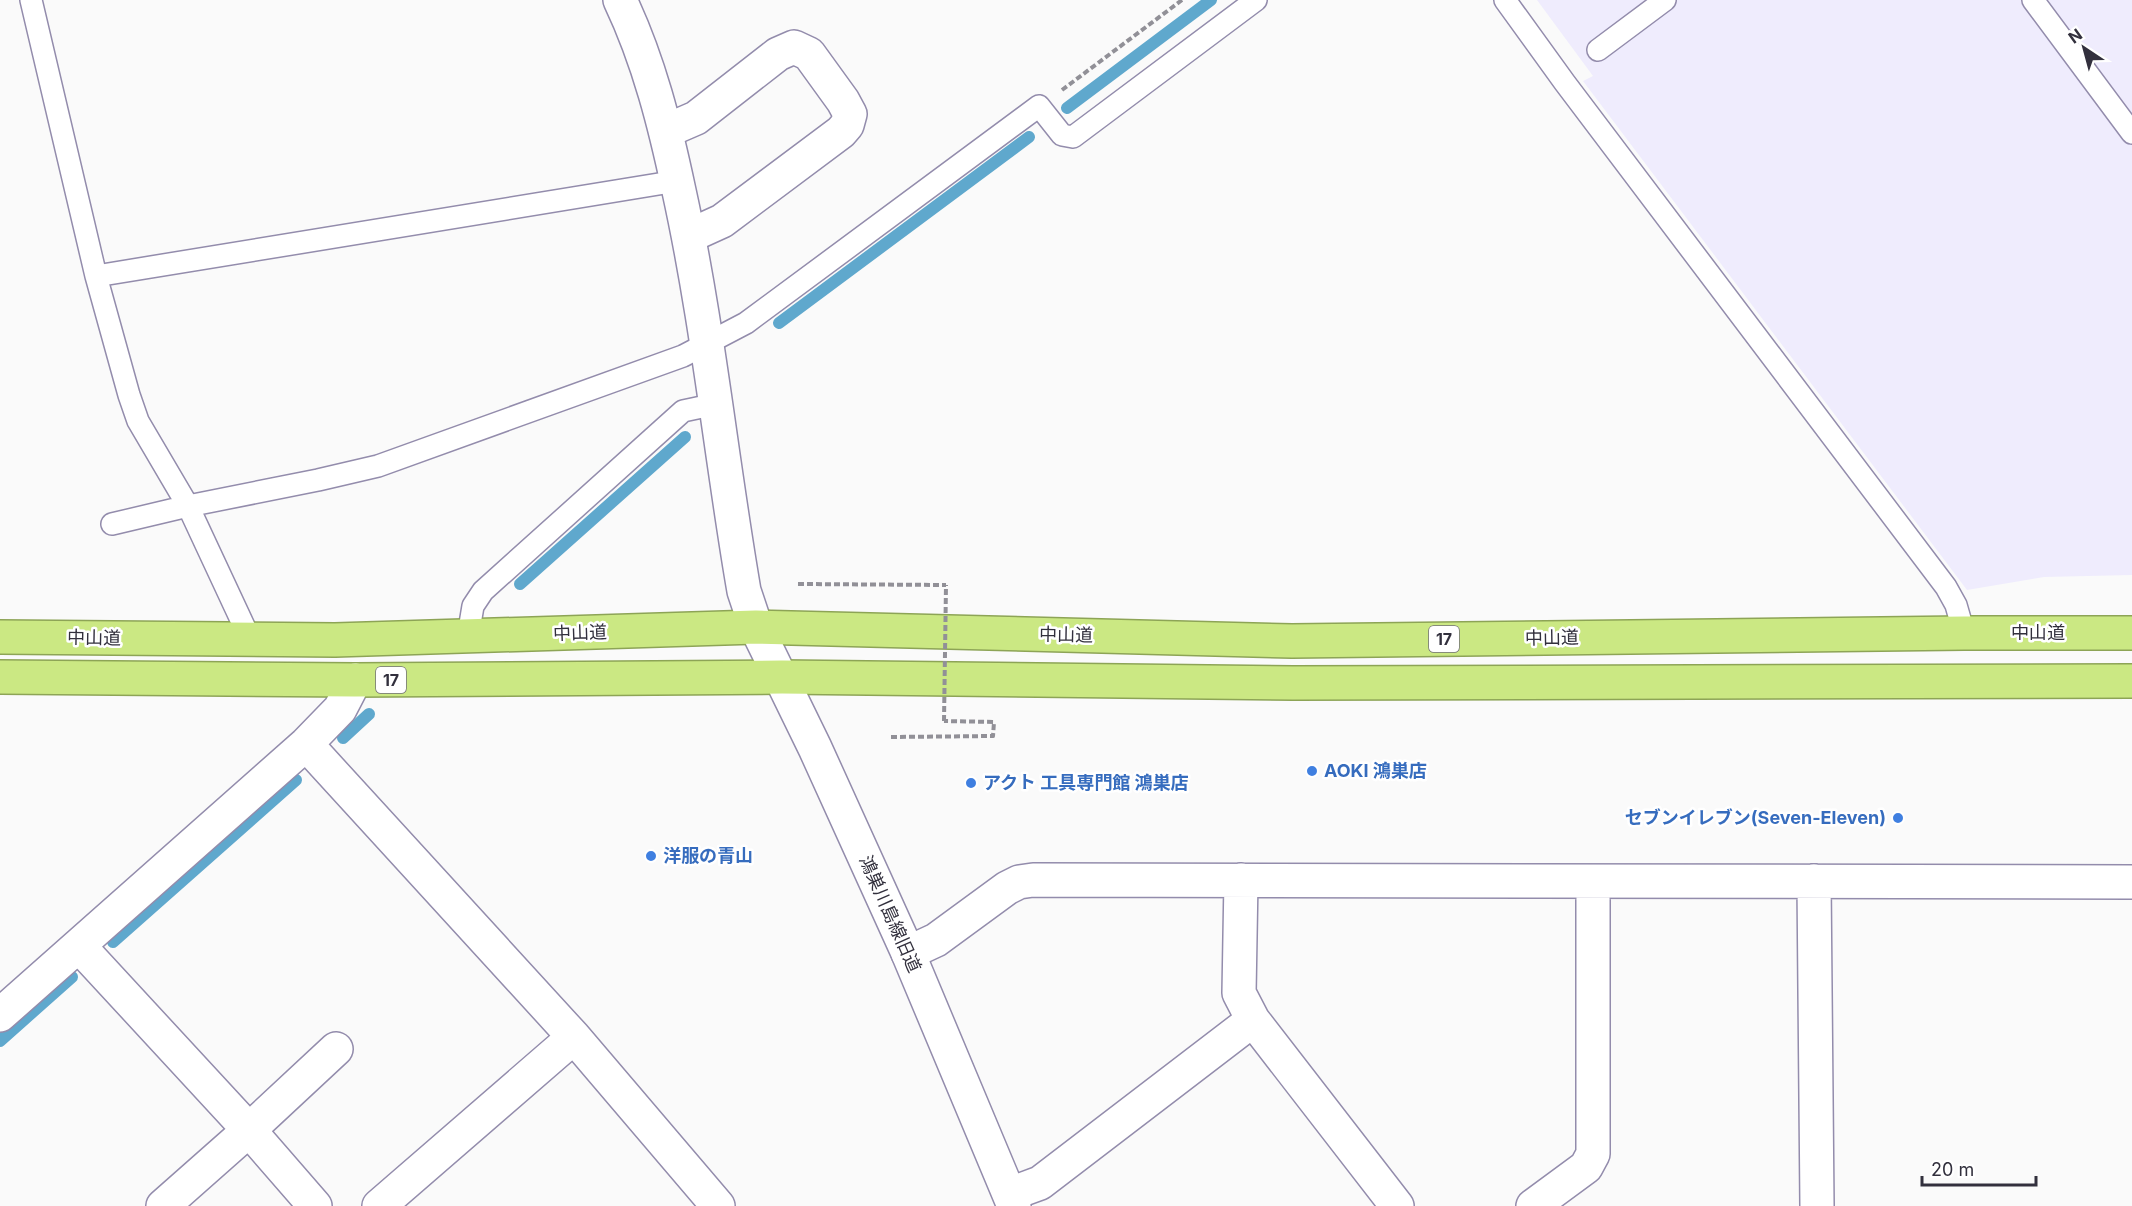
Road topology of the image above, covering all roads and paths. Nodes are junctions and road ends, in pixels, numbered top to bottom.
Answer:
1 (31, 0) edge
2 (620, 0) edge
3 (1182, 0) edge
4 (1256, 0) edge
5 (1506, 0) edge
6 (1665, 0) edge
7 (2033, 0) edge
8 (1598, 50) dead end
9 (1039, 106) junction
10 (666, 131) junction
11 (2132, 133) edge
12 (677, 181) junction
13 (689, 236) junction
14 (96, 276) junction
15 (707, 344) junction
16 (716, 404) junction
17 (188, 506) junction
18 (112, 524) dead end
19 (798, 584) dead end
20 (756, 627) junction
21 (1964, 633) junction
22 (2132, 633) edge
23 (468, 636) junction
24 (0, 637) edge
25 (250, 639) junction
26 (0, 677) edge
27 (782, 677) junction
28 (355, 680) junction
29 (2132, 681) edge
30 (891, 738) dead end
31 (306, 744) junction
32 (1241, 880) junction
33 (1814, 881) junction
34 (1593, 882) junction
35 (2132, 882) edge
36 (79, 946) junction
37 (908, 953) junction
38 (0, 1015) edge
39 (1253, 1020) junction
40 (574, 1036) junction
41 (336, 1048) dead end
42 (249, 1130) junction
43 (1012, 1200) edge
44 (163, 1206) edge
45 (315, 1206) edge
46 (379, 1206) edge
47 (718, 1206) edge
48 (1397, 1206) edge
49 (1533, 1206) edge
50 (1817, 1206) edge

1 - 14 lane
2 - 10 street, 鴻巣川島線旧道
3 - 9 path
4 - 9 lane
5 - 21 lane
6 - 8 lane
7 - 11 lane
9 - 15 lane
10 - 12 street, 鴻巣川島線旧道
10 - 13 street
12 - 13 street, 鴻巣川島線旧道
12 - 14 lane
13 - 15 street, 鴻巣川島線旧道
14 - 17 lane
15 - 16 street, 鴻巣川島線旧道
15 - 17 lane
16 - 20 street, 鴻巣川島線旧道
16 - 23 lane
17 - 18 lane
17 - 25 lane
19 - 30 path, bridge
20 - 21 highway, 中山道 / 17
20 - 23 highway, 中山道 / 17
20 - 27 street, 鴻巣川島線旧道
21 - 22 highway, 中山道 / 17
23 - 25 highway, 中山道 / 17
24 - 25 highway, 中山道 / 17
26 - 28 highway, 17
27 - 28 highway, 17
27 - 29 highway, 17
27 - 37 street, 鴻巣川島線旧道
28 - 31 street
31 - 36 street
31 - 40 street
32 - 34 street
32 - 37 street
32 - 39 street
33 - 34 street
33 - 35 street
33 - 50 street
34 - 49 street
36 - 38 street
36 - 42 street
37 - 43 street, 鴻巣川島線旧道
39 - 43 street
39 - 48 street
40 - 46 street
40 - 47 street
41 - 42 street
42 - 44 street
42 - 45 street

